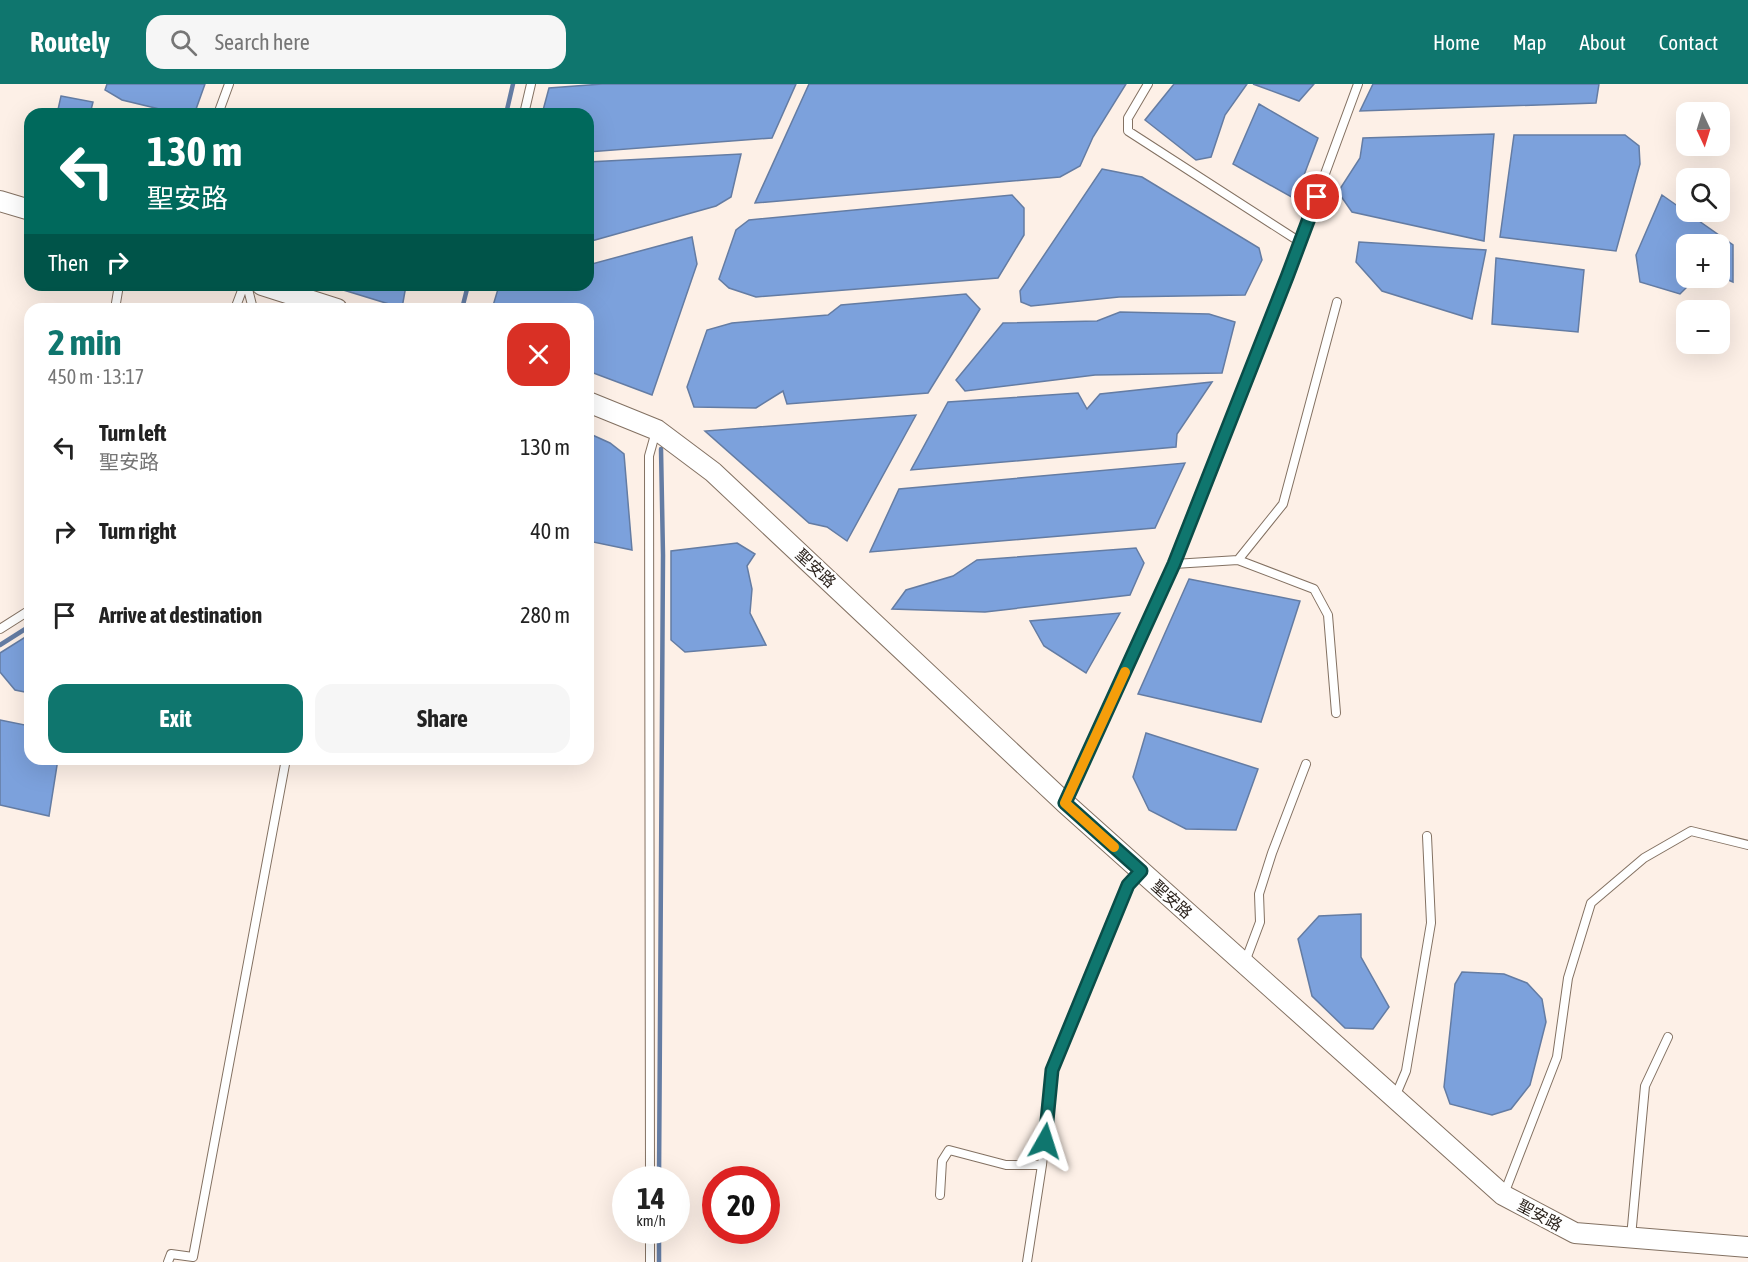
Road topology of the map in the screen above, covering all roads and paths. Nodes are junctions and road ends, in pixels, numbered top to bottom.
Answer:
1 (229, 84) edge
2 (531, 84) edge
3 (1148, 84) edge
4 (1358, 84) edge
5 (220, 108) edge
6 (525, 108) edge
7 (0, 201) edge
8 (24, 208) edge
9 (1300, 242) junction
10 (281, 291) edge
11 (1337, 302) dead end
12 (318, 303) edge
13 (594, 404) edge
14 (657, 430) junction
15 (1238, 560) junction
16 (1174, 564) junction
17 (24, 614) edge
18 (0, 629) edge
19 (1336, 713) dead end
20 (1305, 764) dead end
21 (285, 765) edge
22 (1065, 803) junction
23 (1427, 836) dead end
24 (1748, 845) edge
25 (1141, 871) junction
26 (1244, 964) junction
27 (1668, 1037) dead end
28 (1394, 1098) junction
29 (1042, 1165) junction
30 (650, 1166) edge
31 (1503, 1195) junction
32 (940, 1196) dead end
33 (1631, 1238) junction
34 (650, 1244) edge
35 (1748, 1247) edge
36 (168, 1262) edge
37 (650, 1262) edge
38 (1027, 1262) edge

1 - 5 lane
2 - 6 lane
3 - 9 lane
4 - 9 lane
7 - 8 street
9 - 16 lane
10 - 12 street
11 - 15 lane
13 - 14 street, 聖安路
14 - 22 street, 聖安路
14 - 30 lane
15 - 16 lane
15 - 19 lane
16 - 22 lane
17 - 18 lane
20 - 26 lane
21 - 36 lane
22 - 25 street, 聖安路
23 - 28 lane
24 - 31 lane
25 - 26 street, 聖安路
25 - 29 lane
26 - 28 street, 聖安路
27 - 33 lane
28 - 31 street, 聖安路
29 - 32 lane
29 - 38 lane
31 - 33 street, 聖安路
33 - 35 street, 聖安路
34 - 37 lane

